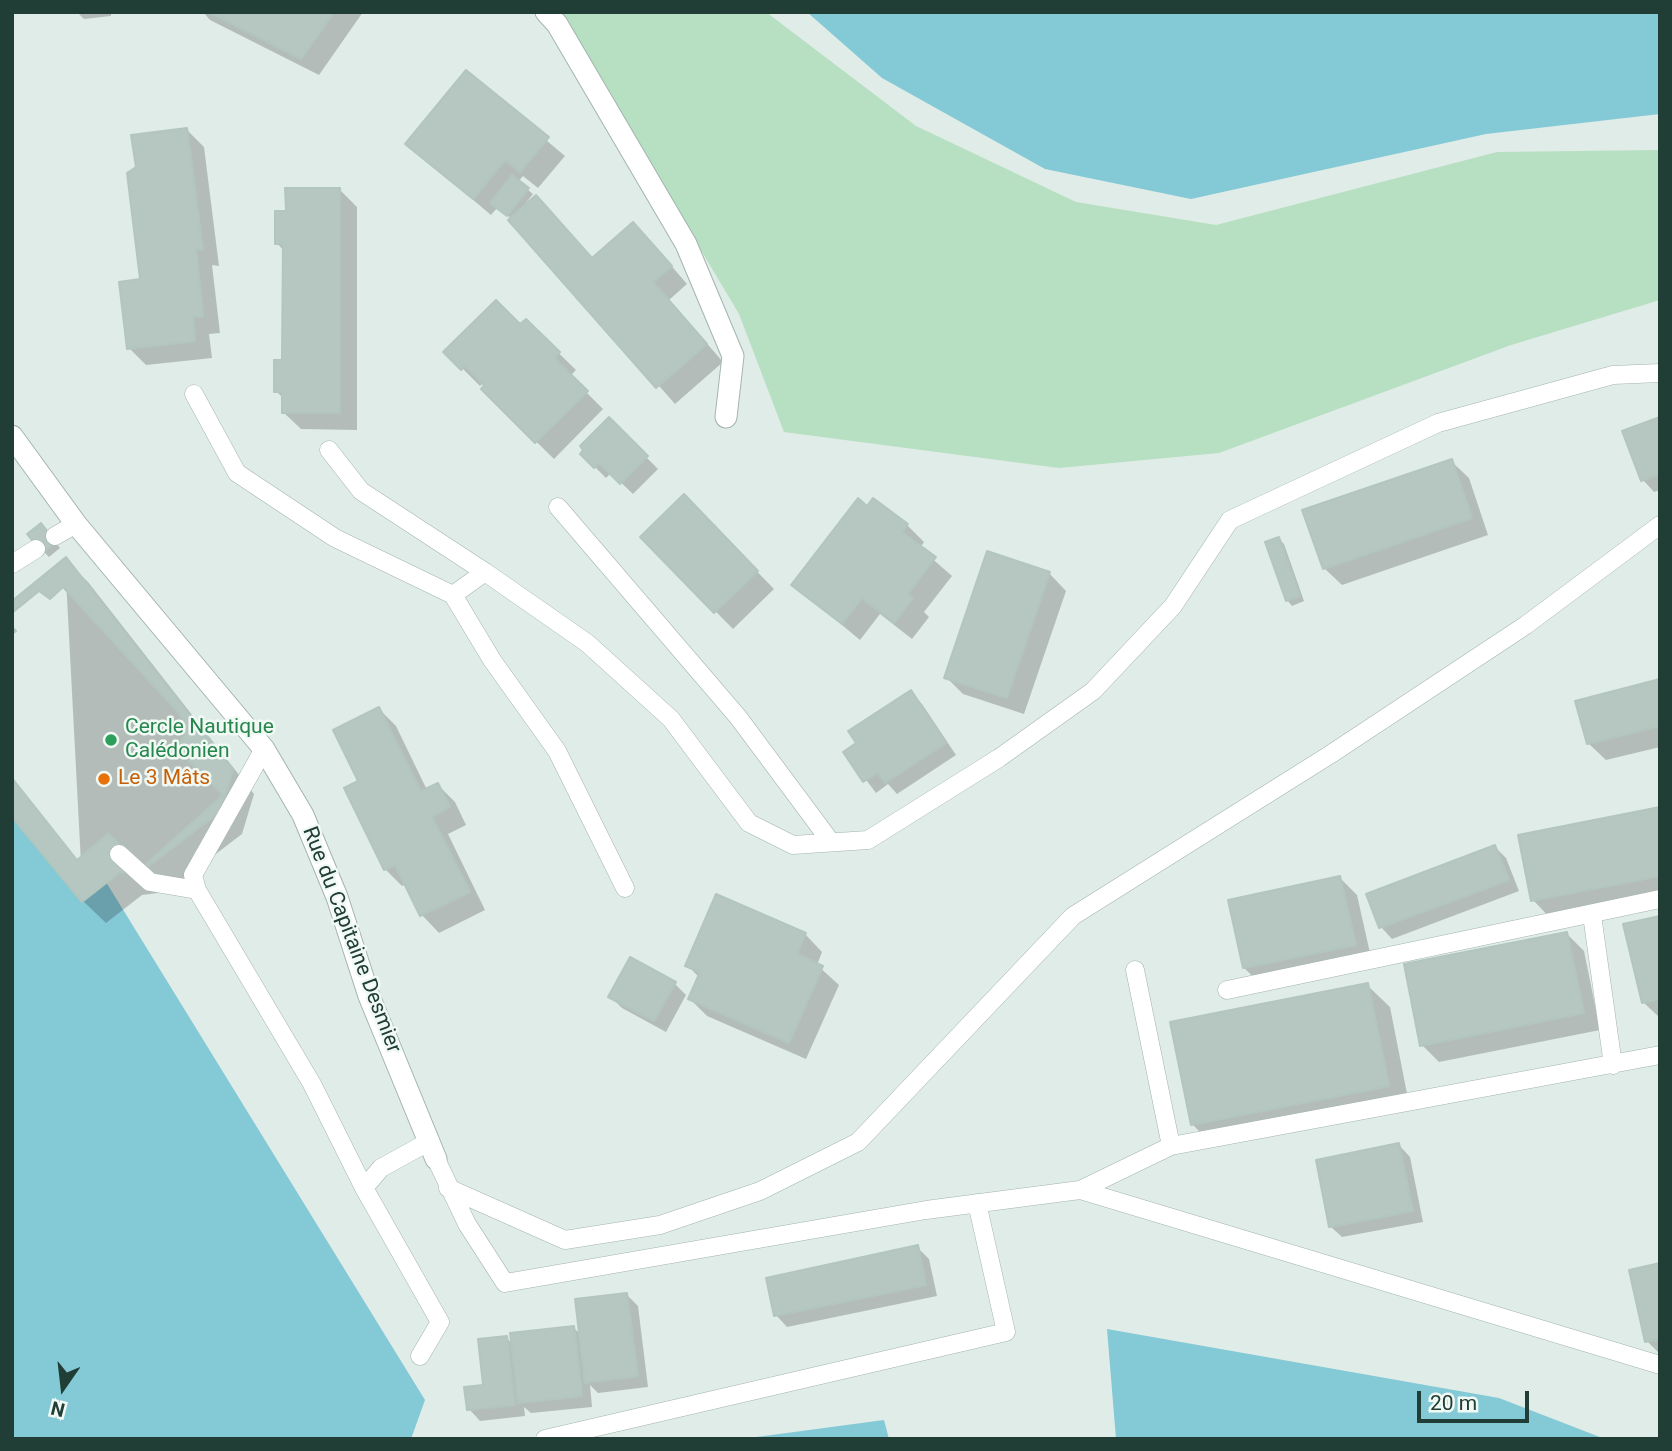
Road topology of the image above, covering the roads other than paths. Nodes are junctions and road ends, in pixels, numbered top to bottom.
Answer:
1 (546, 12) edge
2 (1660, 373) edge
3 (194, 394) dead end
4 (726, 417) dead end
5 (12, 436) edge
6 (329, 450) dead end
7 (558, 507) dead end
8 (76, 524) junction
9 (1660, 525) edge
10 (55, 536) dead end
11 (36, 549) dead end
12 (12, 564) edge
13 (485, 572) junction
14 (453, 596) junction
15 (264, 748) junction
16 (831, 842) junction
17 (119, 854) dead end
18 (625, 888) dead end
19 (197, 890) junction
20 (1660, 900) edge
21 (1592, 915) junction
22 (1135, 970) dead end
23 (1227, 990) dead end
24 (1660, 1055) edge
25 (1612, 1065) junction
26 (1171, 1146) junction
27 (433, 1150) junction
28 (364, 1188) junction
29 (448, 1188) junction
30 (1080, 1189) junction
31 (977, 1203) junction
32 (420, 1356) dead end
33 (1660, 1365) edge
34 (545, 1439) edge

1 - 4 street
2 - 16 lane
3 - 14 lane
5 - 8 street, Rue du Capitaine Desmier
6 - 13 lane
7 - 16 lane
8 - 10 lane
8 - 15 street, Rue du Capitaine Desmier
9 - 29 lane
11 - 12 lane
13 - 14 lane
13 - 16 lane
14 - 18 lane
15 - 19 lane
15 - 27 street, Rue du Capitaine Desmier
17 - 19 lane
19 - 28 lane
20 - 21 lane
21 - 23 lane
21 - 25 lane
22 - 26 lane
24 - 25 lane
25 - 26 lane
26 - 30 lane
27 - 28 lane
27 - 29 lane
28 - 32 lane
29 - 31 lane
30 - 31 lane
30 - 33 lane
31 - 34 lane

